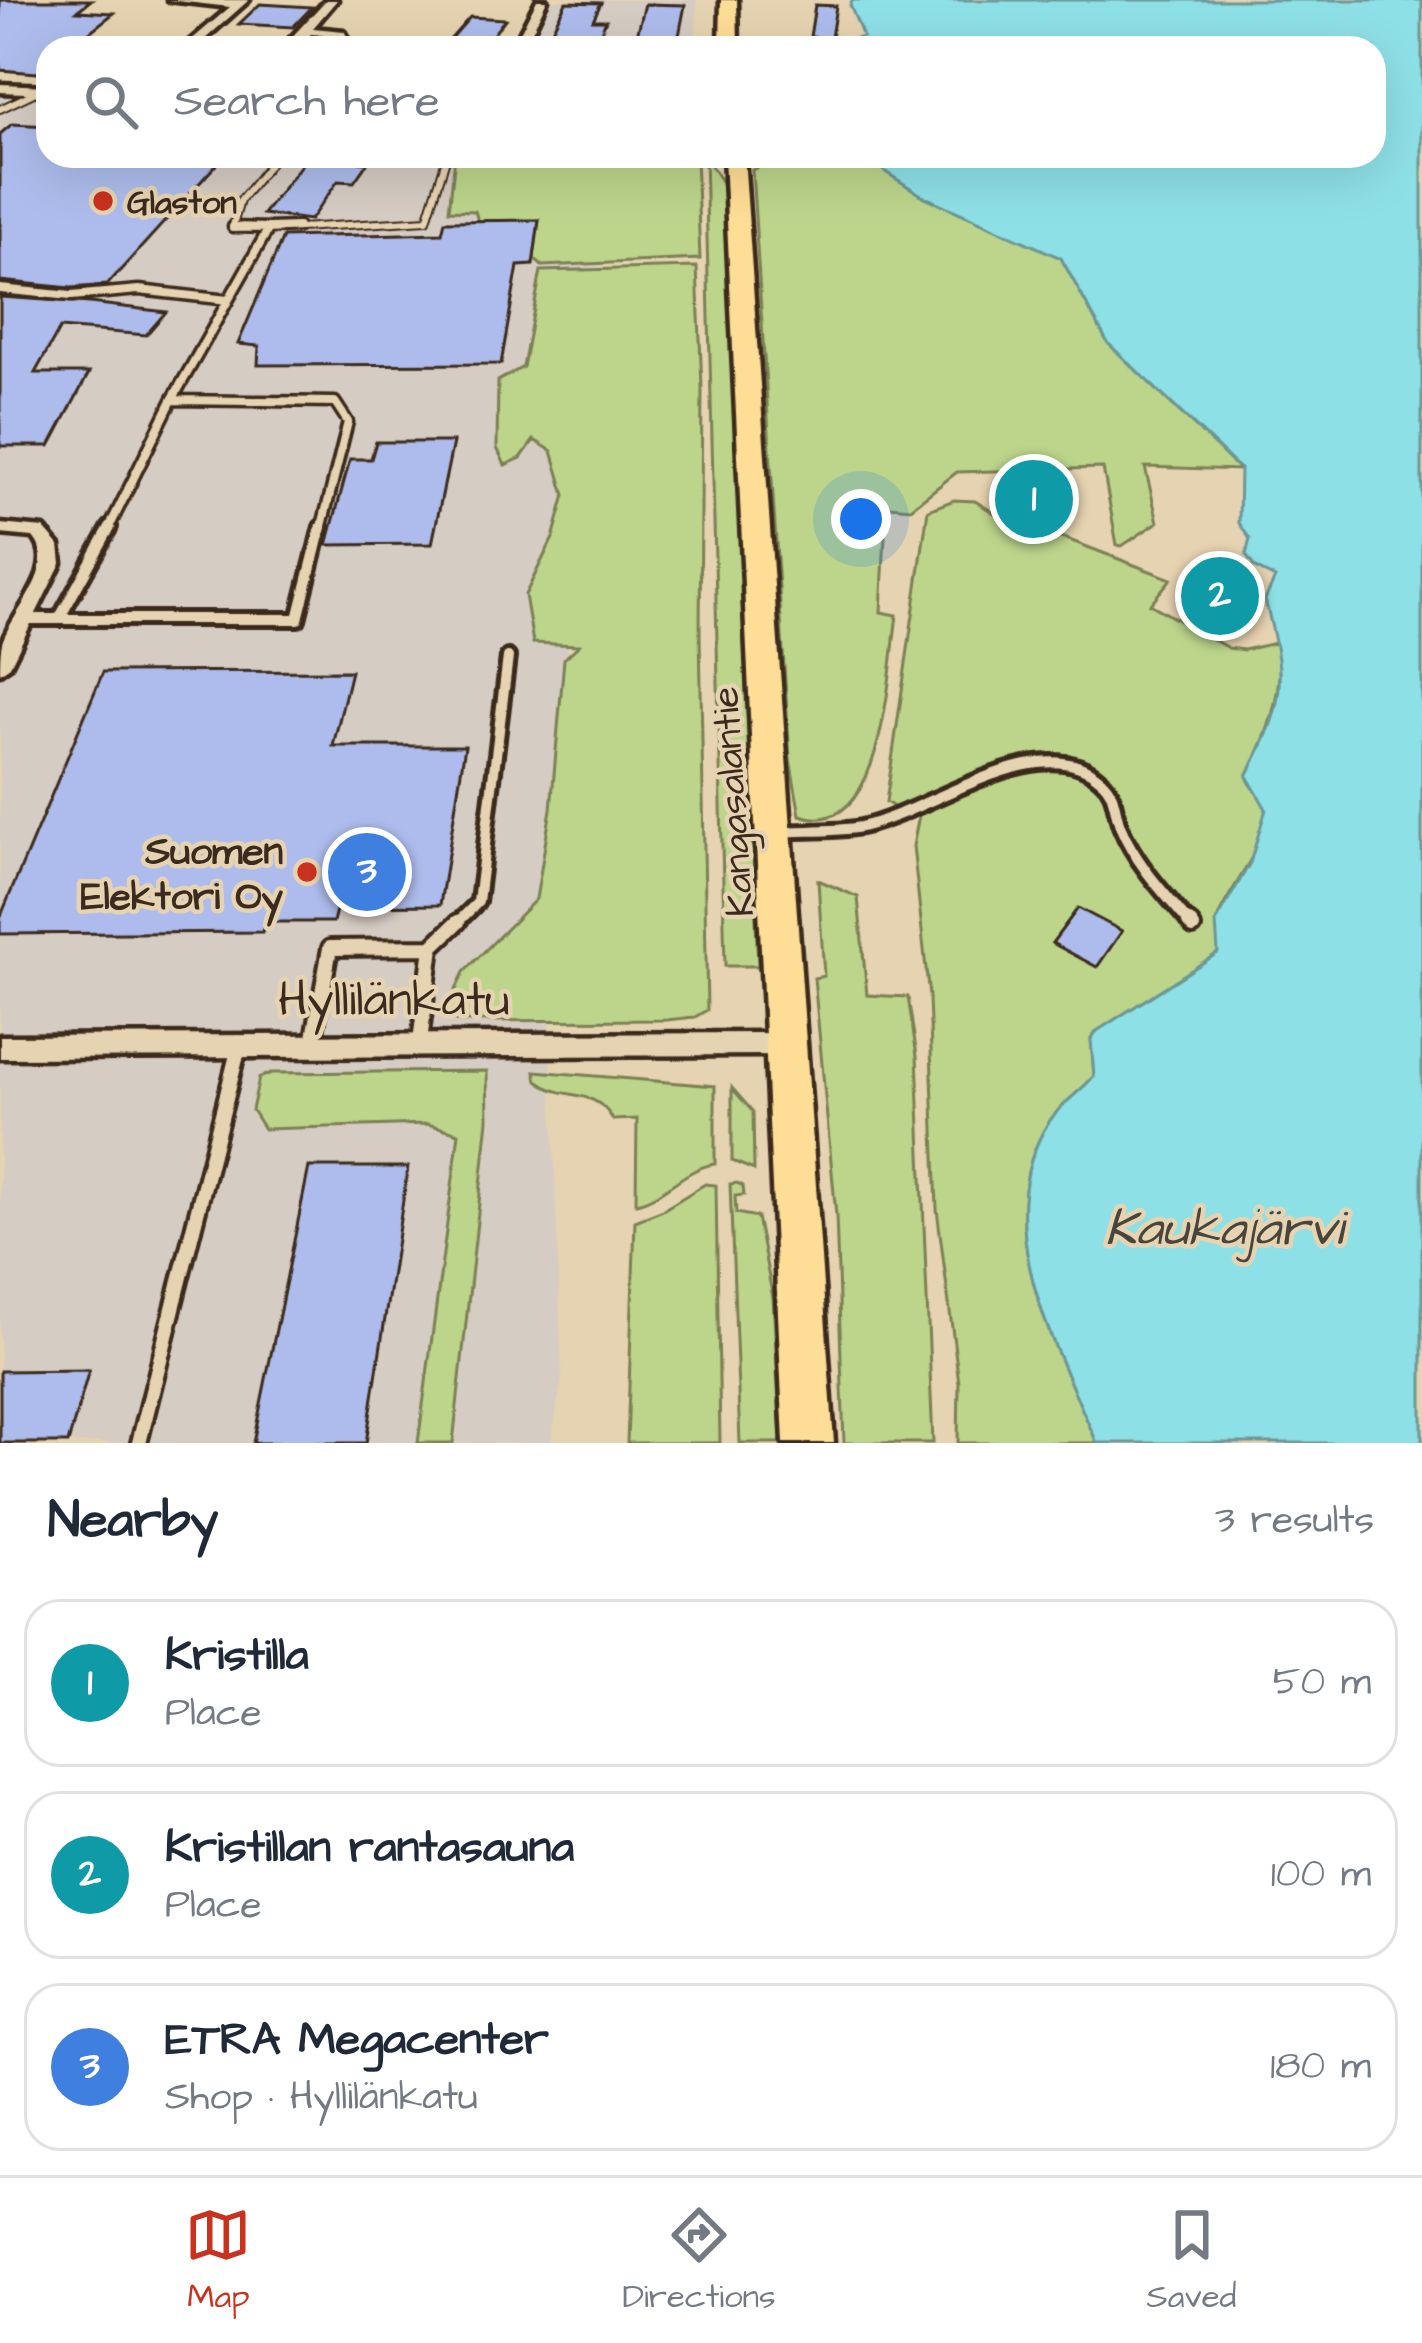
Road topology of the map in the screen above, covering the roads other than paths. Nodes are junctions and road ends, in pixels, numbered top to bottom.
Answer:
1 (173, 0) edge
2 (332, 0) edge
3 (542, 0) edge
4 (729, 0) edge
5 (241, 2) edge
6 (202, 36) edge
7 (344, 36) edge
8 (524, 36) edge
9 (729, 36) edge
10 (0, 88) edge
11 (36, 90) edge
12 (36, 93) edge
13 (0, 109) edge
14 (266, 168) edge
15 (443, 168) edge
16 (735, 168) edge
17 (269, 228) junction
18 (0, 289) edge
19 (228, 300) junction
20 (172, 400) junction
21 (0, 529) edge
22 (23, 619) junction
23 (59, 619) junction
24 (508, 657) dead end
25 (0, 666) edge
26 (775, 832) junction
27 (1193, 927) dead end
28 (432, 947) junction
29 (420, 1042) junction
30 (313, 1043) junction
31 (240, 1044) junction
32 (789, 1044) junction
33 (0, 1047) edge
34 (139, 1443) edge
35 (809, 1443) edge

1 - 5 street
2 - 7 street
3 - 8 street
4 - 9 main road
5 - 6 street
10 - 11 street
12 - 13 lane
14 - 17 lane
15 - 17 lane
16 - 26 main road, Kangasalantie
17 - 19 lane
18 - 19 lane
19 - 20 lane
20 - 23 lane
20 - 23 lane
21 - 22 street
22 - 23 lane
22 - 25 street
24 - 28 lane
26 - 27 lane
26 - 32 main road, Kangasalantie
28 - 29 lane
28 - 30 lane
29 - 30 street, Hyllilänkatu
29 - 32 street, Hyllilänkatu
30 - 31 street, Hyllilänkatu
31 - 33 street, Hyllilänkatu
31 - 34 lane
32 - 35 main road, Kangasalantie

